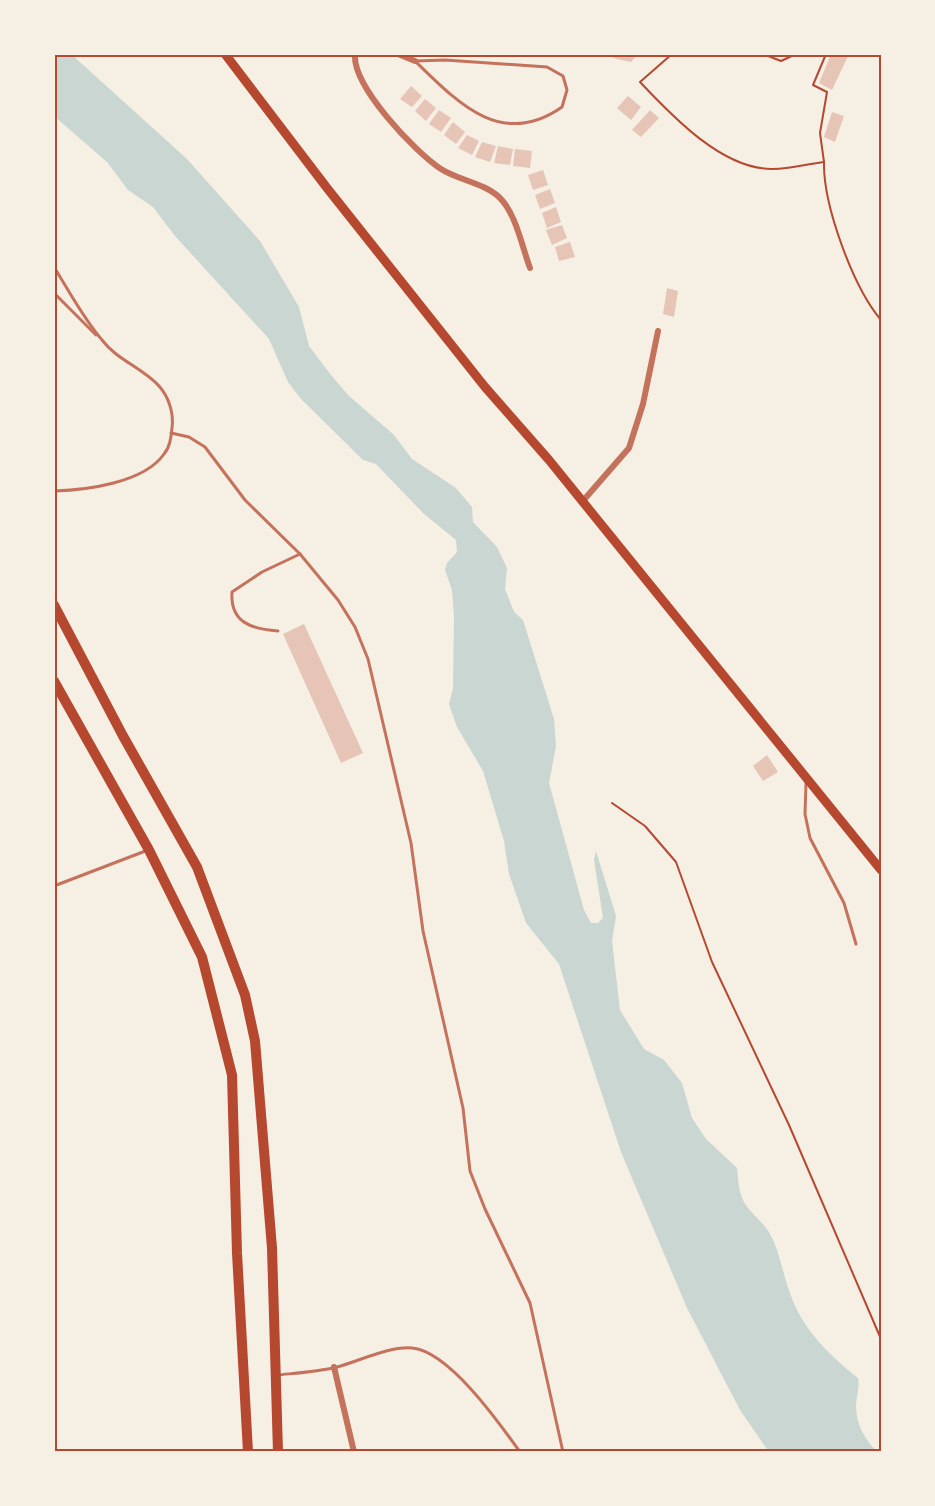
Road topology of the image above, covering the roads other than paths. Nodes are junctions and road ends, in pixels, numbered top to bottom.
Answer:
1 (225, 54) edge
2 (356, 54) edge
3 (398, 54) edge
4 (415, 61) junction
5 (54, 267) edge
6 (530, 268) dead end
7 (54, 293) edge
8 (658, 330) dead end
9 (102, 340) junction
10 (171, 433) junction
11 (54, 491) edge
12 (582, 502) junction
13 (300, 554) junction
14 (54, 605) edge
15 (278, 631) dead end
16 (54, 681) edge
17 (806, 778) junction
18 (149, 849) junction
19 (881, 870) edge
20 (54, 886) edge
21 (856, 944) dead end
22 (334, 1367) junction
23 (275, 1376) junction
24 (248, 1452) edge
25 (278, 1452) edge
26 (354, 1452) edge
27 (520, 1452) edge
28 (563, 1452) edge

1 - 12 main road
2 - 6 street
3 - 4 street
4 - 4 lane
5 - 9 lane
7 - 9 lane
8 - 12 street
9 - 10 lane
10 - 11 lane
10 - 13 lane
12 - 17 main road
13 - 15 lane
13 - 28 lane
14 - 23 highway
16 - 18 highway
17 - 19 main road
17 - 21 lane
18 - 20 lane
18 - 24 highway
22 - 23 lane
22 - 26 street
22 - 27 lane
23 - 25 highway

